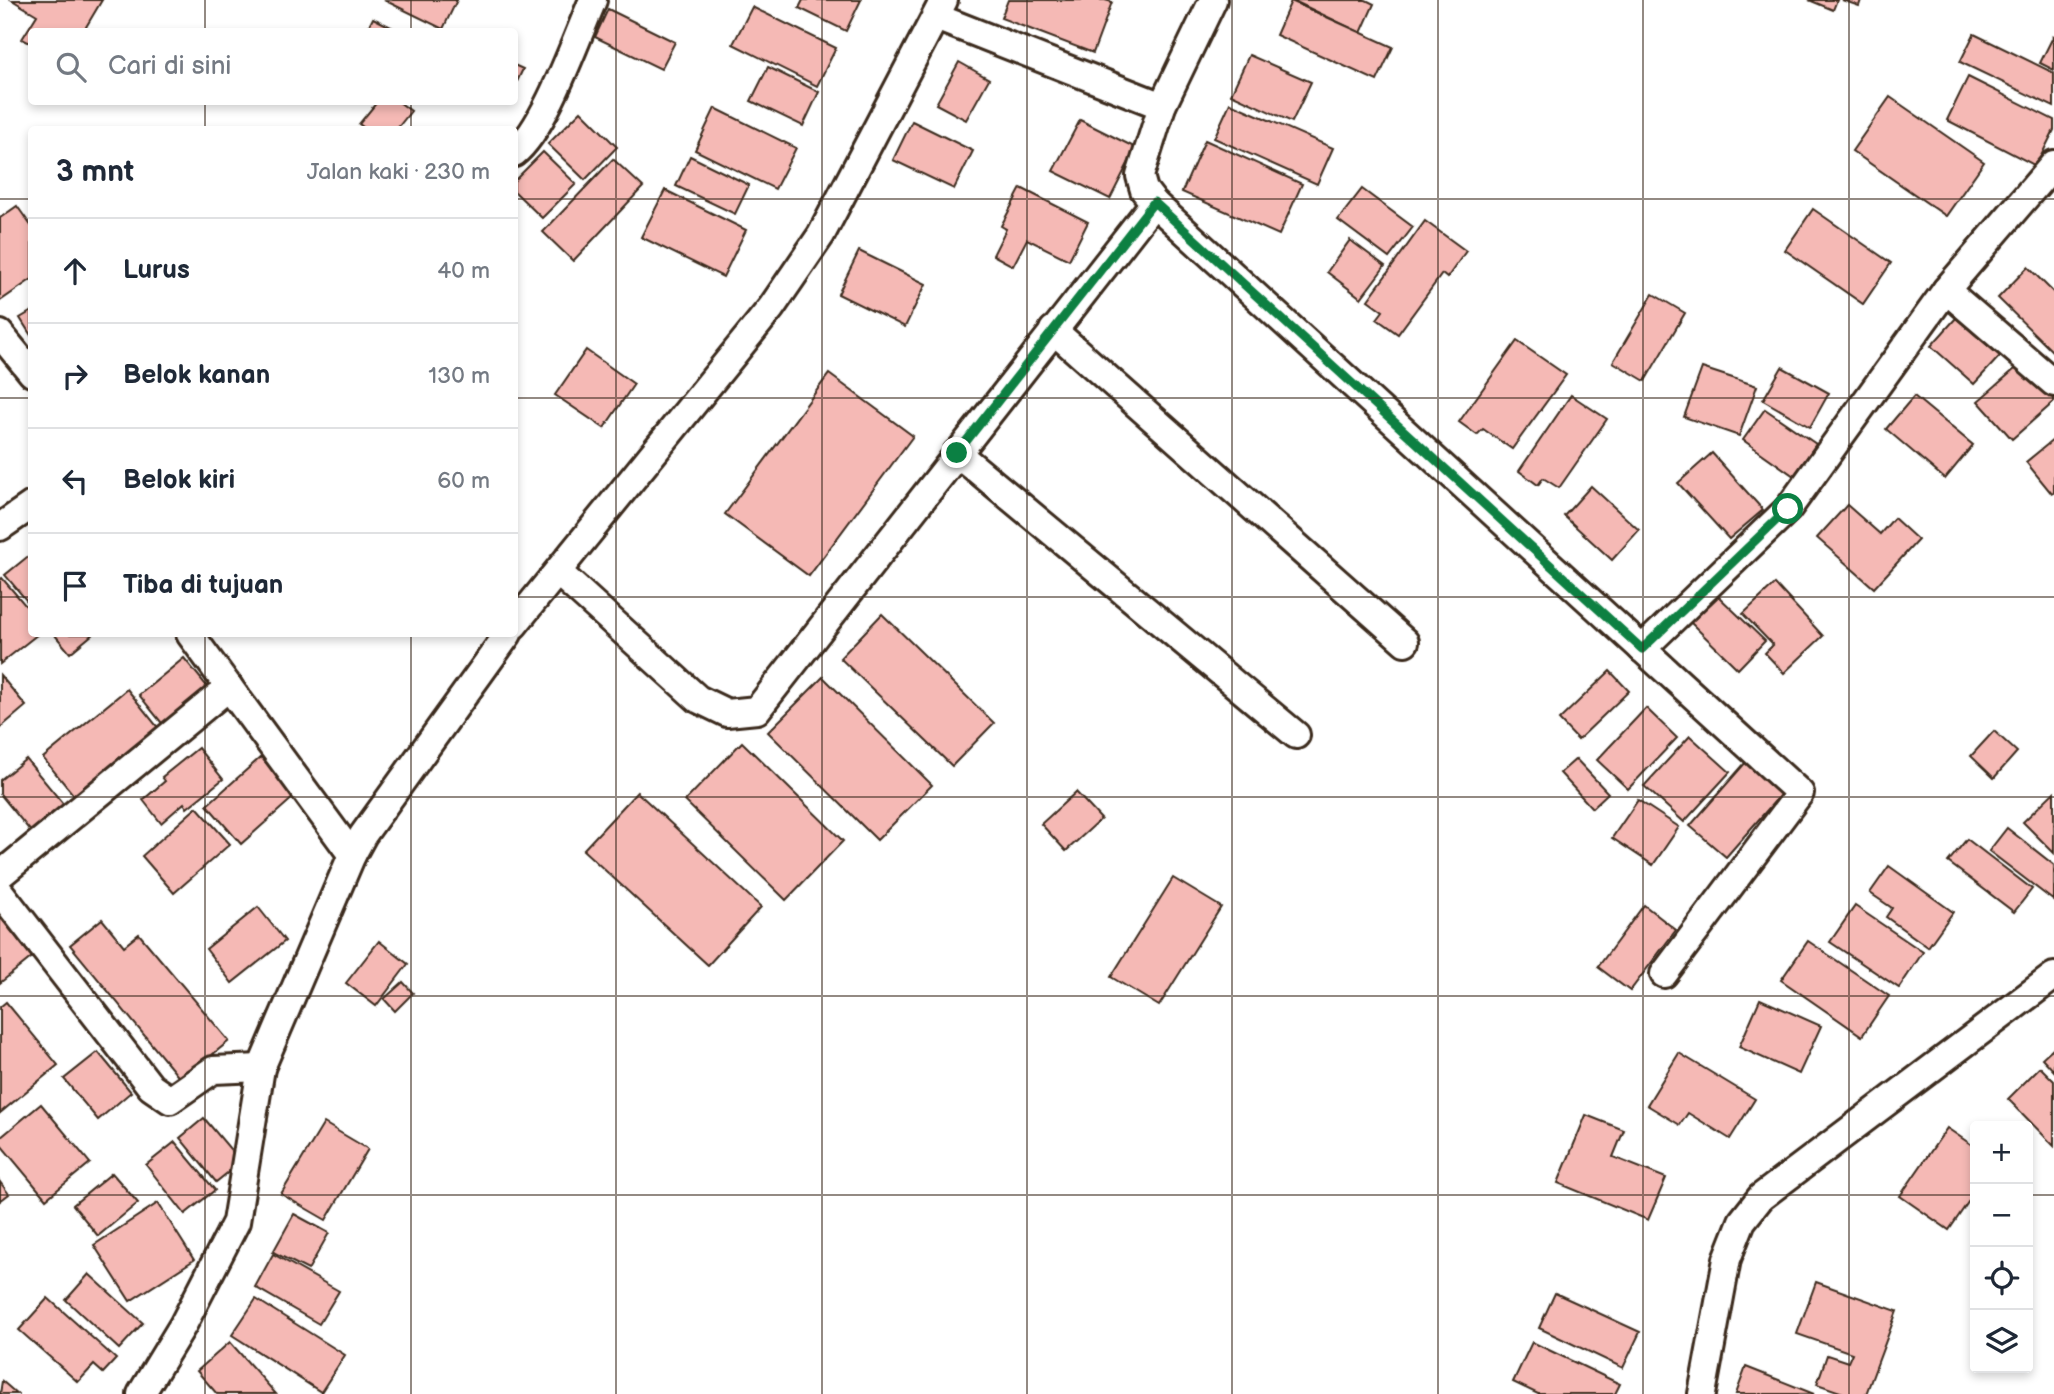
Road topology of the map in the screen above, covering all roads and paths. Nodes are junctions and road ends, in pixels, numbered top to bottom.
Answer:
1 (593, 0) edge
2 (1213, 0) edge
3 (940, 9) edge
4 (1162, 106) junction
5 (518, 150) edge
6 (2054, 164) edge
7 (1154, 202) junction
8 (1946, 290) junction
9 (1054, 330) junction
10 (0, 334) edge
11 (28, 368) edge
12 (2054, 383) edge
13 (957, 453) junction
14 (28, 508) edge
15 (0, 527) edge
16 (558, 572) junction
17 (518, 620) edge
18 (192, 637) edge
19 (506, 637) edge
20 (1405, 642) dead end
21 (1642, 649) junction
22 (229, 687) junction
23 (1296, 735) dead end
24 (352, 855) junction
25 (0, 874) edge
26 (0, 892) edge
27 (1664, 974) dead end
28 (2054, 976) edge
29 (261, 1068) junction
30 (141, 1394) edge
31 (1702, 1394) edge

1 - 5 street
2 - 4 street
3 - 4 street
3 - 16 street
4 - 7 street
6 - 8 street
7 - 9 street
7 - 21 street
8 - 12 street
8 - 21 street
9 - 13 street
9 - 20 street
10 - 11 street
13 - 16 street
13 - 23 street
14 - 15 street
16 - 17 street
18 - 22 street
19 - 24 street
21 - 27 street
22 - 24 street
22 - 25 street
24 - 29 street
26 - 29 street
28 - 31 street
29 - 30 street

